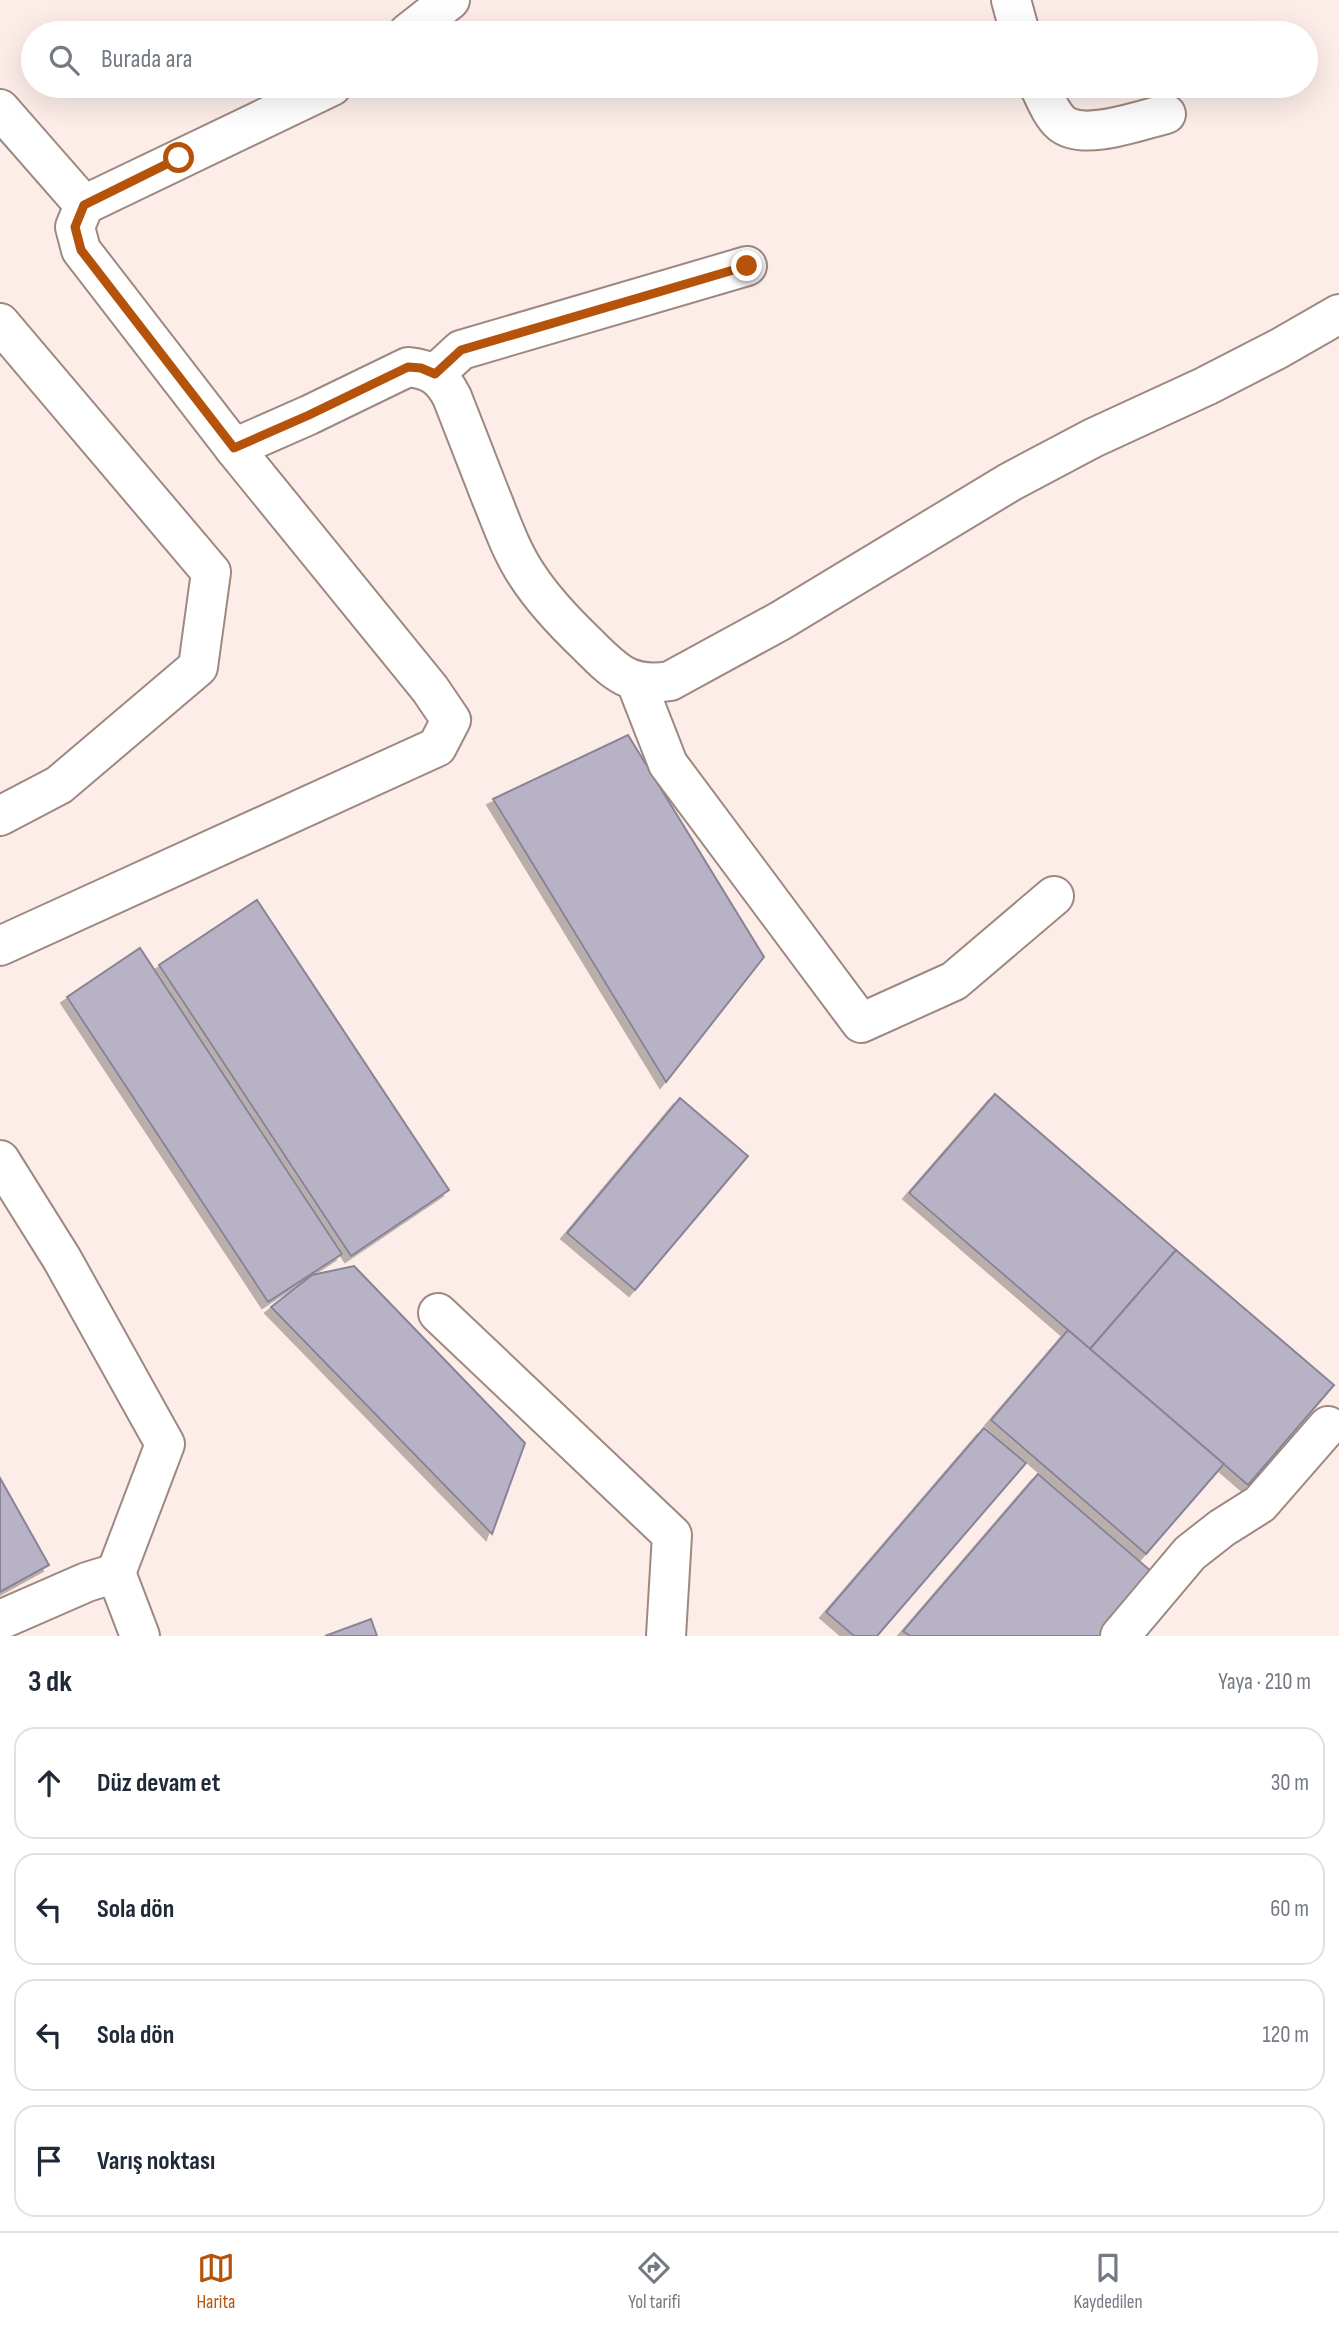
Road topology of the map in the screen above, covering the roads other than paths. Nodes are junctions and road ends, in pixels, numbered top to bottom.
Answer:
1 (450, 0) edge
2 (1011, 0) edge
3 (423, 21) edge
4 (1017, 21) edge
5 (307, 98) edge
6 (1046, 98) edge
7 (0, 109) edge
8 (1166, 114) dead end
9 (84, 205) junction
10 (747, 266) dead end
11 (1339, 314) edge
12 (0, 323) edge
13 (435, 374) junction
14 (234, 448) junction
15 (636, 682) junction
16 (0, 816) edge
17 (1054, 896) dead end
18 (0, 946) edge
19 (0, 1160) edge
20 (438, 1313) dead end
21 (1328, 1426) dead end
22 (116, 1573) junction
23 (0, 1620) edge
24 (140, 1636) edge
25 (666, 1636) edge
26 (1119, 1636) edge

1 - 3 street
2 - 4 street
5 - 9 street
6 - 8 street
7 - 9 street
9 - 14 street
10 - 13 street
11 - 15 street
12 - 16 street
13 - 14 street
13 - 15 street
14 - 18 street
15 - 17 street
19 - 22 street
20 - 25 street
21 - 26 street
22 - 23 street
22 - 24 street

